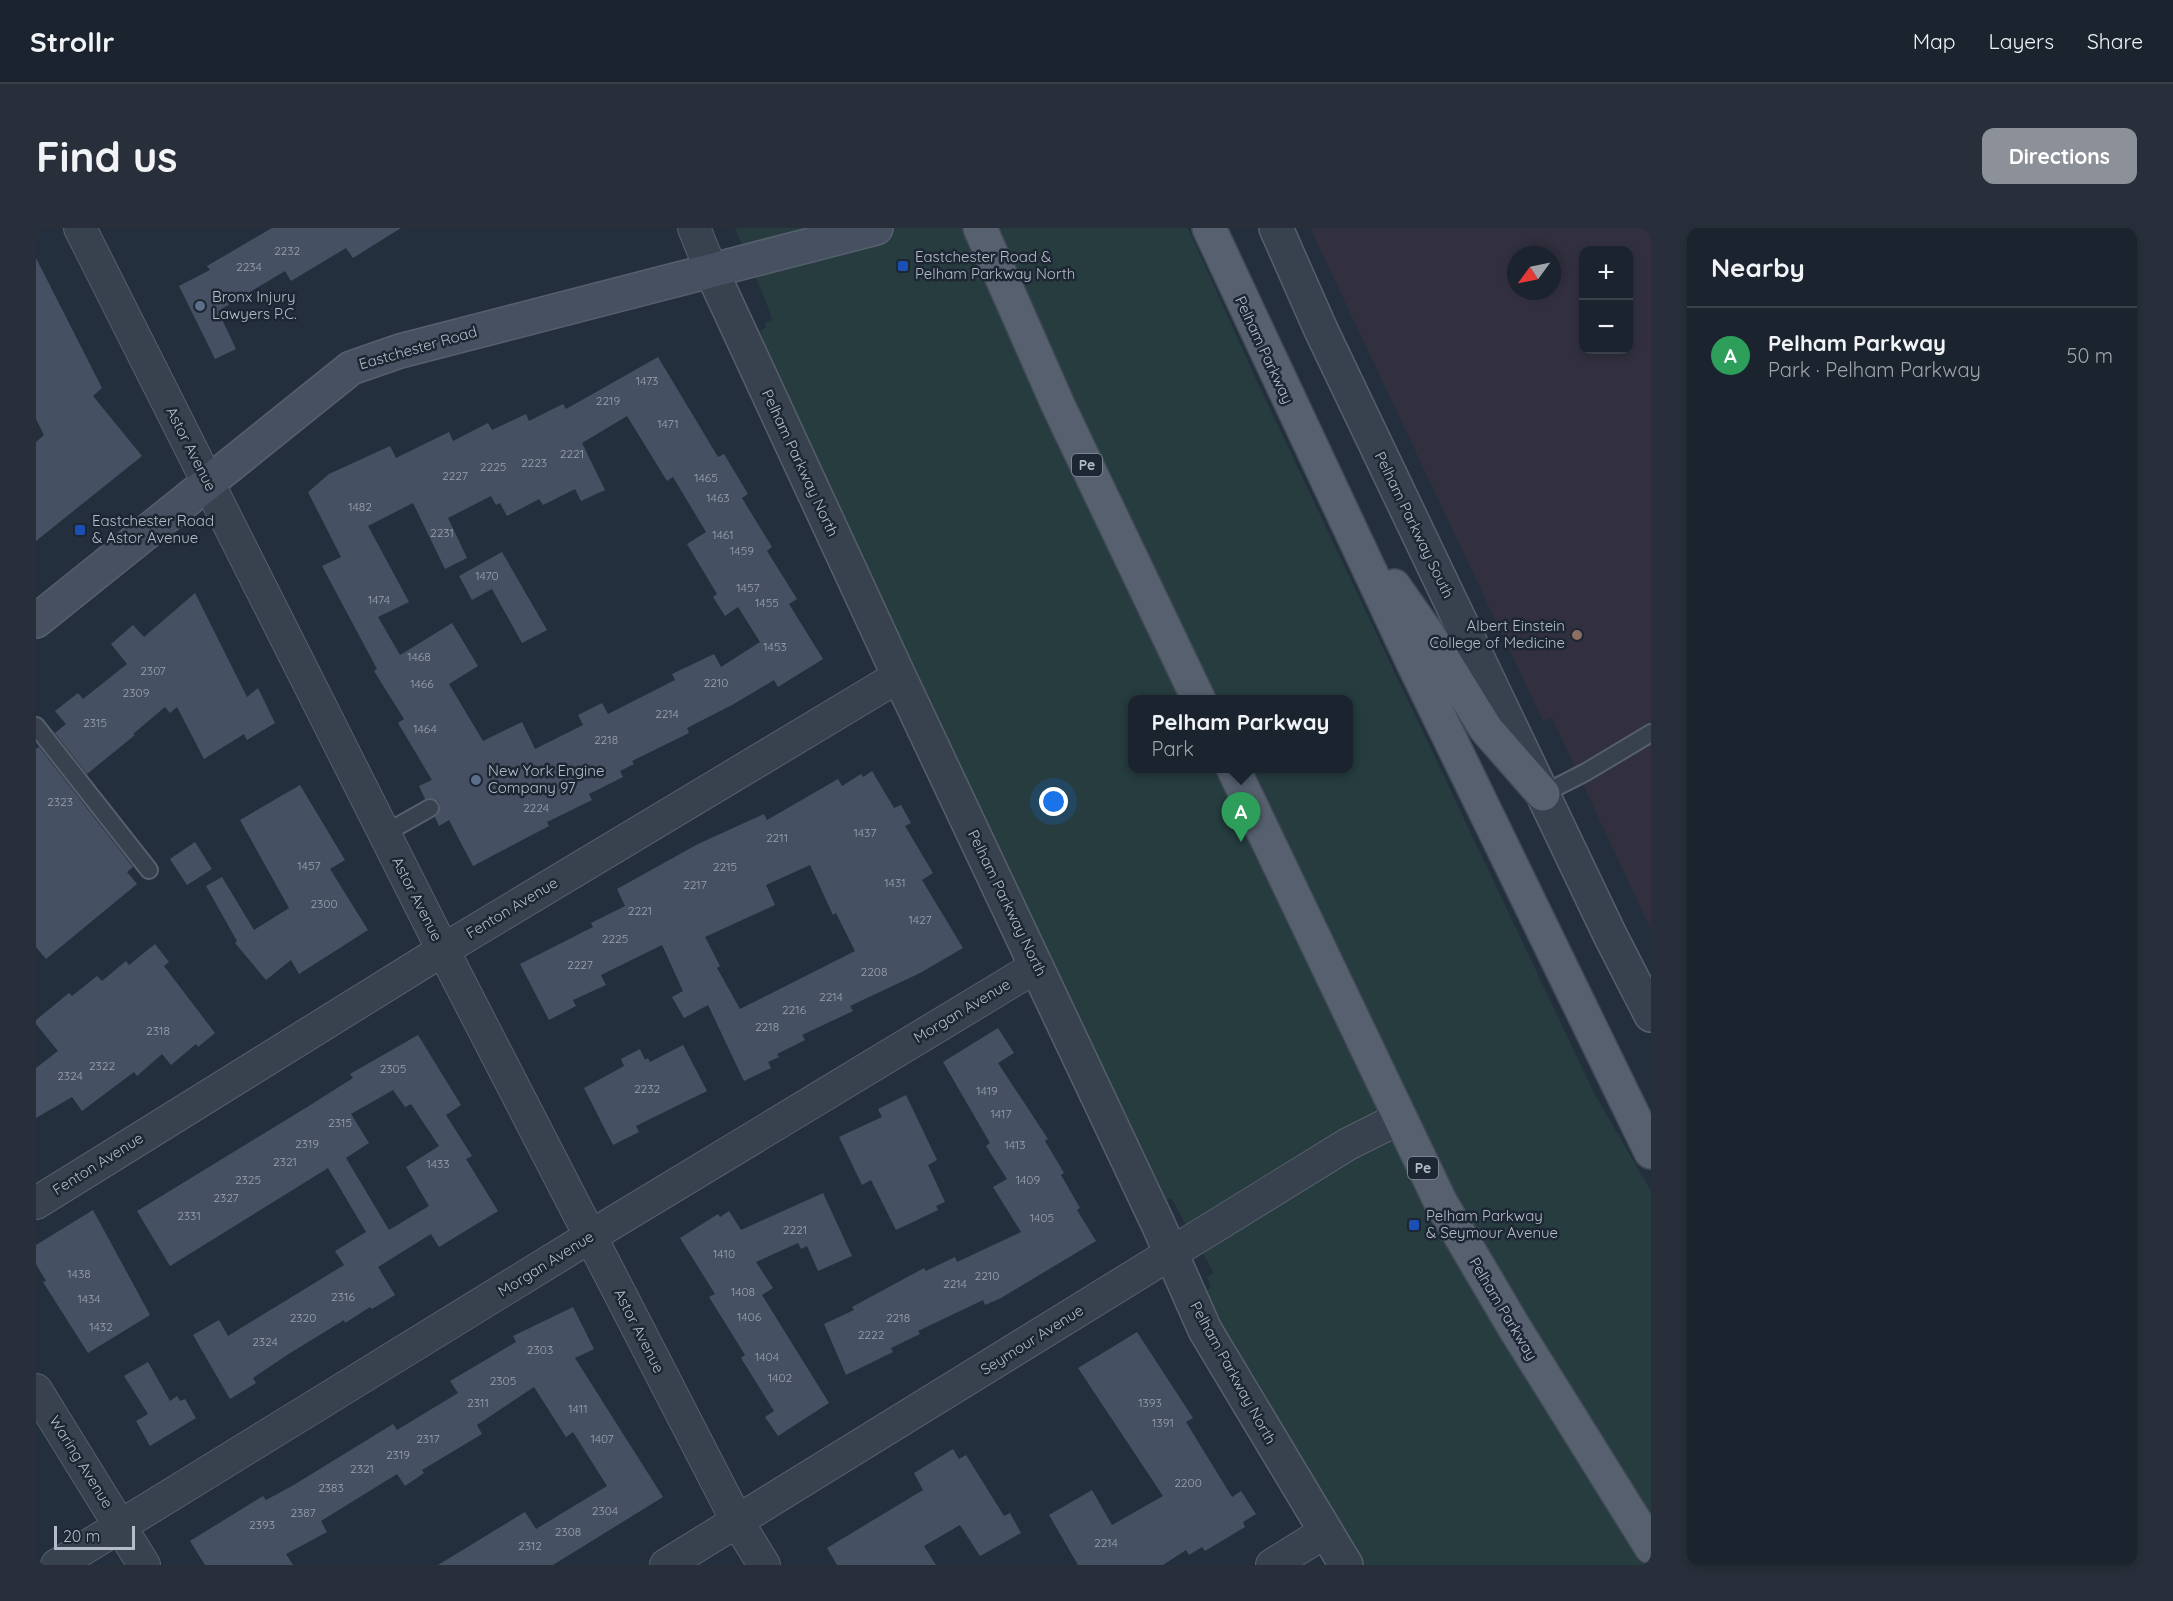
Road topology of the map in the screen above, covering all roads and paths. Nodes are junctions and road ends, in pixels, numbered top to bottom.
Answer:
1 (80, 228) edge
2 (694, 228) edge
3 (876, 228) edge
4 (980, 228) edge
5 (1209, 228) edge
6 (1276, 228) edge
7 (711, 270) junction
8 (208, 481) junction
9 (1348, 524) junction
10 (36, 621) edge
11 (899, 676) junction
12 (1197, 695) edge
13 (36, 726) edge
14 (1651, 733) edge
15 (1235, 773) edge
16 (1543, 794) junction
17 (430, 808) dead end
18 (384, 834) junction
19 (149, 870) dead end
20 (443, 950) junction
21 (1037, 966) junction
22 (1651, 1015) edge
23 (1400, 1118) junction
24 (1651, 1152) edge
25 (36, 1203) edge
26 (591, 1236) junction
27 (1172, 1254) junction
28 (36, 1390) edge
29 (737, 1521) junction
30 (120, 1526) junction
31 (1325, 1532) junction
32 (1651, 1547) edge
33 (57, 1565) edge
34 (144, 1565) edge
35 (666, 1565) edge
36 (764, 1565) edge
37 (1272, 1565) edge
38 (1346, 1565) edge

1 - 8 street, Astor Avenue
2 - 7 street, Pelham Parkway North
3 - 7 main road, Eastchester Road
4 - 12 main road, Pe
5 - 9 main road, Pelham Parkway
6 - 16 street, Pelham Parkway South
7 - 8 main road, Eastchester Road
7 - 11 street, Pelham Parkway North
8 - 10 main road, Eastchester Road
8 - 18 street, Astor Avenue
9 - 16 main road
9 - 24 main road, Pelham Parkway
11 - 20 street, Fenton Avenue
11 - 21 street, Pelham Parkway North
13 - 19 lane
14 - 16 lane
15 - 23 main road, Pelham Parkway / Pe
16 - 22 street, Pelham Parkway South
17 - 18 lane
18 - 20 street, Astor Avenue
20 - 25 street, Fenton Avenue
20 - 26 street, Astor Avenue
21 - 26 street, Morgan Avenue
21 - 27 street, Pelham Parkway North
23 - 27 street, Seymour Avenue
23 - 32 main road, Pelham Parkway / Pe
26 - 29 street, Astor Avenue
26 - 30 street, Morgan Avenue
27 - 29 street, Seymour Avenue
27 - 31 street, Pelham Parkway North
28 - 30 street, Waring Avenue
29 - 35 street, Seymour Avenue
29 - 36 street, Astor Avenue
30 - 33 street, Morgan Avenue
30 - 34 street, Waring Avenue
31 - 37 street
31 - 38 street, Pelham Parkway North

